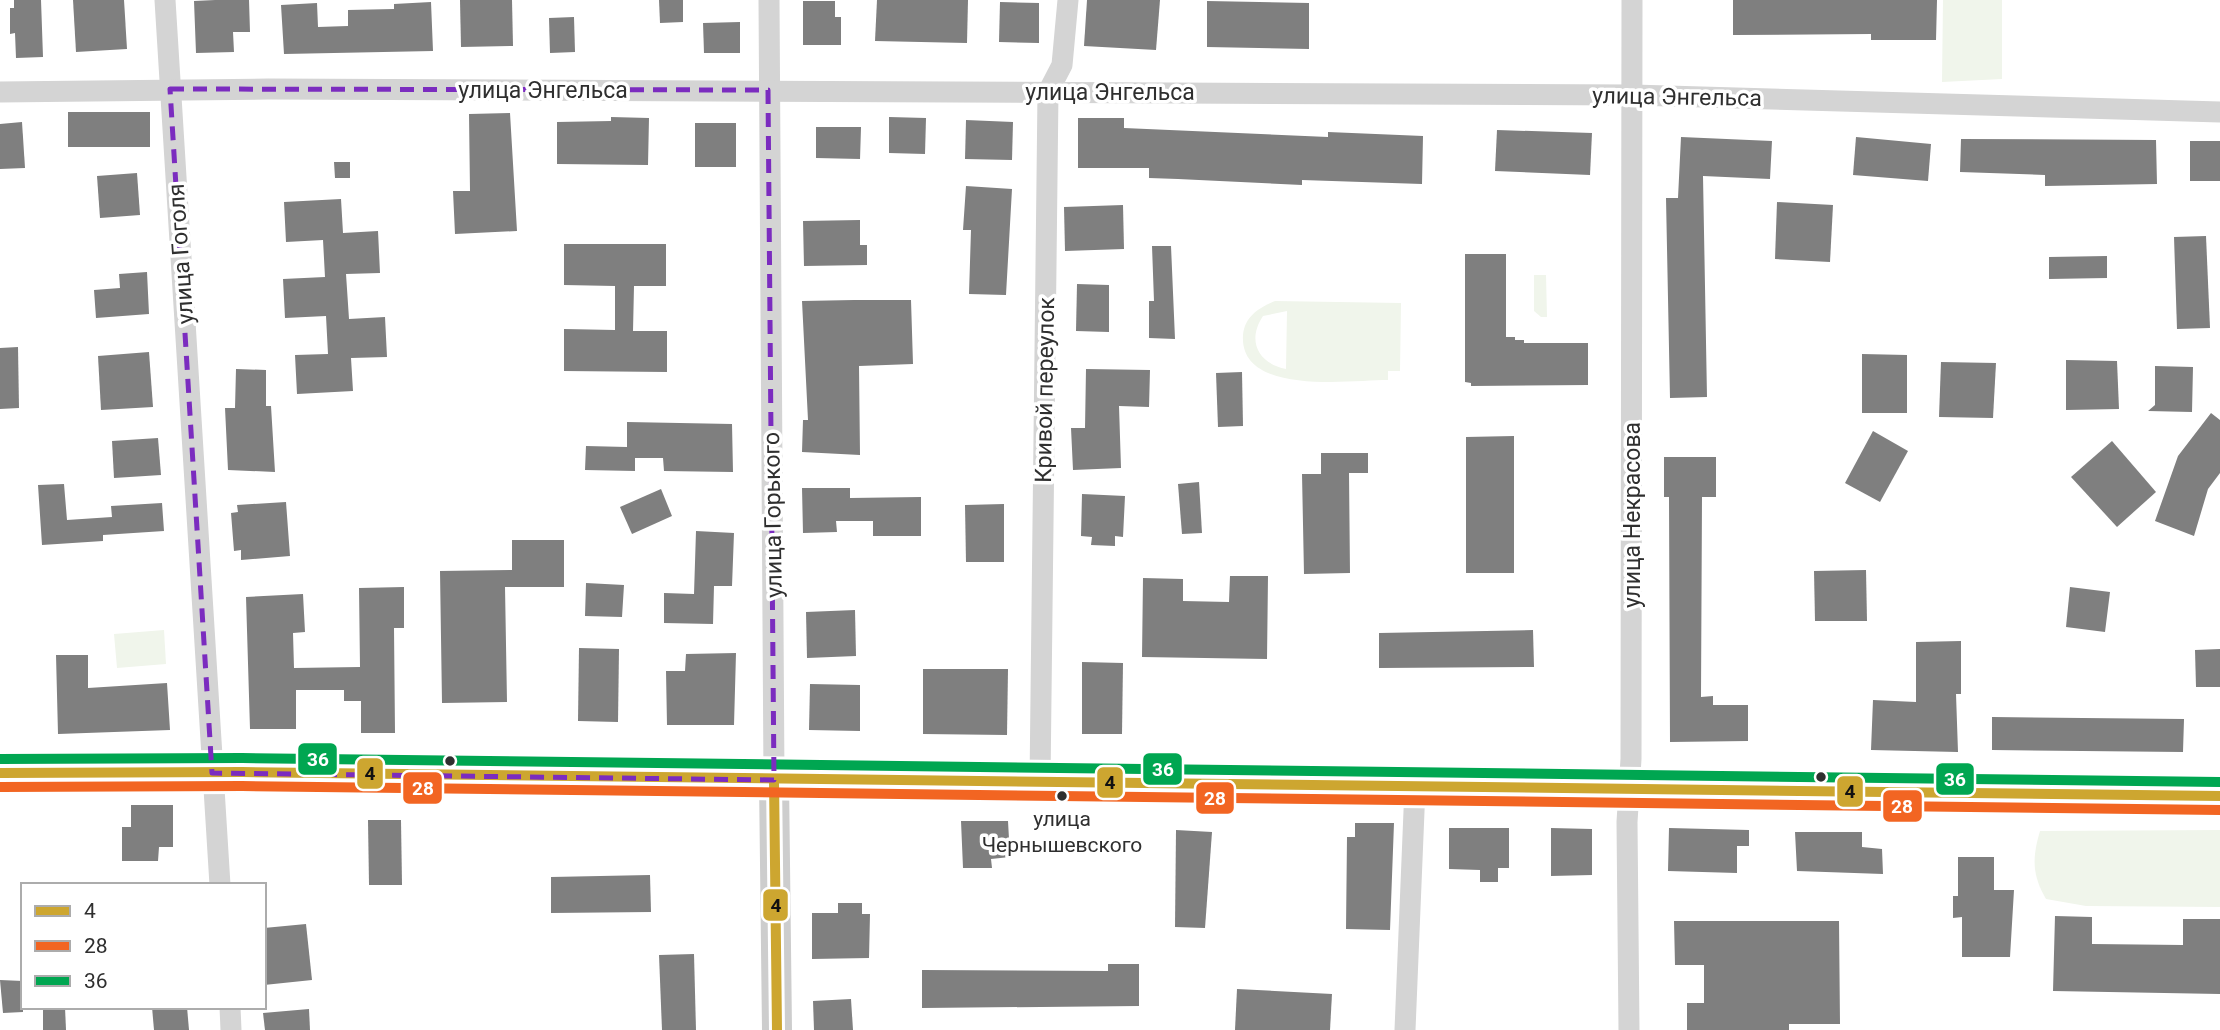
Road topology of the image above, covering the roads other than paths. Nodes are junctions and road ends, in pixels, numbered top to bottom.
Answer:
1 (165, 0) edge
2 (769, 0) edge
3 (1068, 0) edge
4 (1632, 0) edge
5 (170, 89) junction
6 (768, 90) junction
7 (0, 92) edge
8 (1048, 92) junction
9 (1633, 95) junction
10 (2220, 112) edge
11 (0, 773) edge
12 (212, 773) junction
13 (774, 780) junction
14 (1040, 783) junction
15 (1415, 787) junction
16 (1629, 789) junction
17 (2220, 796) edge
18 (220, 883) edge
19 (230, 1009) edge
20 (231, 1030) edge
21 (777, 1030) edge
22 (1405, 1030) edge
23 (1629, 1030) edge

1 - 5 street, улица Гоголя
2 - 6 street, улица Горького
3 - 8 street, Кривой переулок
4 - 9 street, улица Некрасова
5 - 6 street, улица Энгельса
5 - 7 street, улица Энгельса
5 - 12 street, улица Гоголя
6 - 8 street, улица Энгельса
6 - 13 street, улица Горького
8 - 9 street, улица Энгельса
8 - 14 street, Кривой переулок
9 - 10 street, улица Энгельса
9 - 16 street, улица Некрасова
11 - 12 main road
12 - 13 main road
12 - 18 street, улица Гоголя
13 - 14 main road
13 - 21 main road, улица Горького
14 - 15 main road
15 - 16 main road
15 - 22 street
16 - 17 main road
16 - 23 street, улица Некрасова
19 - 20 street

